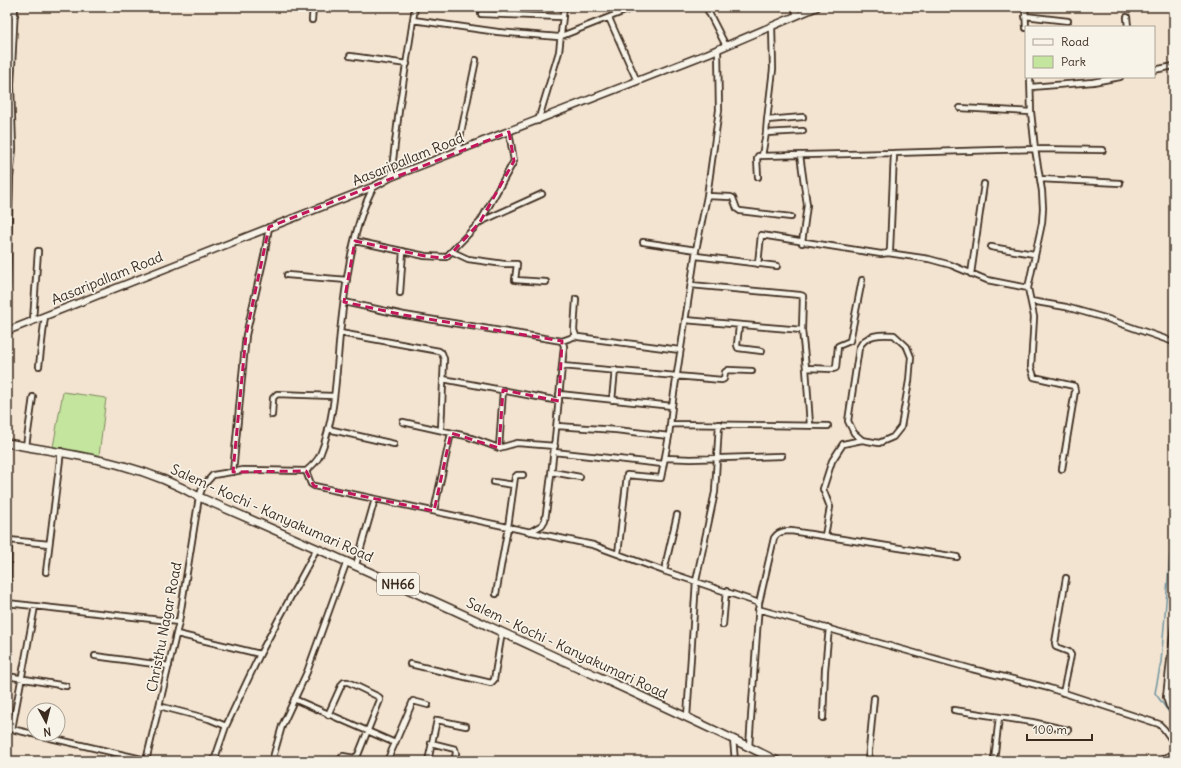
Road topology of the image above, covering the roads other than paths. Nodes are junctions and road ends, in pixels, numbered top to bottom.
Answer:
1 (15, 7) edge
2 (313, 7) edge
3 (415, 7) edge
4 (504, 7) edge
5 (564, 7) edge
6 (635, 7) edge
7 (706, 7) edge
8 (794, 7) edge
9 (816, 7) edge
10 (1024, 7) edge
11 (481, 14) dead end
12 (15, 15) junction
13 (504, 15) junction
14 (798, 15) junction
15 (7, 16) edge
16 (1025, 16) junction
17 (562, 17) junction
18 (1127, 17) dead end
19 (609, 18) junction
20 (312, 20) dead end
21 (413, 20) junction
22 (1068, 20) dead end
23 (772, 26) junction
24 (1026, 26) edge
25 (1128, 26) edge
26 (560, 37) junction
27 (726, 46) junction
28 (718, 49) junction
29 (350, 56) dead end
30 (476, 60) dead end
31 (407, 64) junction
32 (1174, 66) edge
33 (1155, 70) edge
34 (1030, 78) edge
35 (1115, 78) edge
36 (637, 81) junction
37 (1031, 87) junction
38 (960, 108) dead end
39 (1031, 112) junction
40 (10, 115) edge
41 (803, 117) dead end
42 (767, 120) junction
43 (538, 121) junction
44 (804, 131) dead end
45 (509, 132) junction
46 (766, 133) junction
47 (7, 148) edge
48 (13, 148) junction
49 (1035, 149) junction
50 (1103, 150) dead end
51 (457, 152) junction
52 (894, 153) junction
53 (800, 155) junction
54 (762, 156) junction
55 (391, 177) junction
56 (758, 177) dead end
57 (9, 178) edge
58 (1040, 179) junction
59 (1120, 183) dead end
60 (984, 184) dead end
61 (375, 186) junction
62 (542, 194) dead end
63 (707, 196) junction
64 (791, 217) dead end
65 (480, 222) junction
66 (269, 227) junction
67 (354, 241) junction
68 (643, 242) dead end
69 (802, 243) junction
70 (991, 247) dead end
71 (696, 250) junction
72 (38, 251) dead end
73 (403, 251) junction
74 (453, 252) junction
75 (888, 253) junction
76 (1034, 254) junction
77 (696, 256) junction
78 (758, 264) junction
79 (777, 266) dead end
80 (971, 274) junction
81 (287, 275) dead end
82 (347, 280) junction
83 (862, 280) dead end
84 (546, 282) dead end
85 (691, 285) junction
86 (7, 287) edge
87 (1028, 288) junction
88 (400, 293) dead end
89 (576, 299) dead end
90 (344, 302) junction
91 (1031, 302) junction
92 (45, 316) junction
93 (33, 320) junction
94 (685, 320) junction
95 (739, 326) junction
96 (802, 330) junction
97 (7, 331) edge
98 (340, 333) junction
99 (576, 336) junction
100 (562, 341) junction
101 (1174, 342) edge
102 (680, 350) junction
103 (762, 351) dead end
104 (39, 366) dead end
105 (562, 366) junction
106 (806, 368) junction
107 (615, 370) junction
108 (752, 371) dead end
109 (677, 376) junction
110 (443, 379) junction
111 (503, 390) junction
112 (559, 394) junction
113 (333, 396) junction
114 (33, 397) dead end
115 (612, 400) junction
116 (559, 402) junction
117 (672, 406) junction
118 (272, 415) dead end
119 (403, 422) dead end
120 (670, 424) junction
121 (719, 424) junction
122 (557, 426) junction
123 (810, 426) junction
124 (828, 426) dead end
125 (328, 429) junction
126 (441, 430) junction
127 (451, 433) junction
128 (669, 436) junction
129 (862, 440) junction
130 (7, 443) edge
131 (394, 444) dead end
132 (26, 446) junction
133 (555, 446) junction
134 (499, 448) junction
135 (61, 452) junction
136 (554, 452) junction
137 (782, 456) dead end
138 (665, 458) junction
139 (718, 458) junction
140 (663, 464) junction
141 (1062, 469) dead end
142 (306, 470) junction
143 (233, 472) junction
144 (552, 472) junction
145 (524, 475) dead end
146 (580, 477) dead end
147 (494, 482) dead end
148 (514, 485) junction
149 (199, 497) junction
150 (375, 499) junction
151 (434, 511) junction
152 (677, 515) dead end
153 (508, 527) junction
154 (530, 532) junction
155 (825, 536) junction
156 (49, 544) junction
157 (317, 548) junction
158 (618, 554) junction
159 (957, 557) dead end
160 (347, 561) junction
161 (356, 565) junction
162 (664, 571) junction
163 (46, 572) dead end
164 (1066, 578) dead end
165 (696, 581) junction
166 (726, 592) junction
167 (496, 594) dead end
168 (7, 598) edge
169 (7, 603) edge
170 (759, 603) junction
171 (35, 606) junction
172 (758, 609) junction
173 (179, 622) junction
174 (723, 625) dead end
175 (1174, 626) edge
176 (829, 628) junction
177 (502, 632) junction
178 (177, 634) junction
179 (260, 654) junction
180 (95, 656) dead end
181 (410, 664) dead end
182 (169, 666) junction
183 (7, 676) edge
184 (22, 678) junction
185 (66, 686) dead end
186 (1063, 693) junction
187 (874, 698) dead end
188 (294, 699) junction
189 (428, 705) dead end
190 (159, 706) junction
191 (954, 710) dead end
192 (1174, 711) edge
193 (328, 715) junction
194 (687, 717) junction
195 (1000, 717) junction
196 (823, 718) dead end
197 (226, 726) junction
198 (466, 726) dead end
199 (10, 729) edge
200 (1068, 730) dead end
201 (366, 732) junction
202 (733, 739) junction
203 (432, 742) junction
204 (395, 743) junction
205 (1174, 743) edge
206 (749, 747) junction
207 (1174, 752) edge
208 (146, 761) edge
209 (214, 761) edge
210 (272, 761) edge
211 (339, 761) edge
212 (387, 761) edge
213 (428, 761) edge
214 (454, 761) edge
215 (735, 761) edge
216 (777, 761) edge
217 (868, 761) edge
218 (994, 761) edge
219 (1160, 761) edge

1 - 12 street
2 - 20 street
3 - 21 street
4 - 13 street
5 - 17 street
6 - 19 street
7 - 27 street
8 - 14 street
9 - 14 main road, Aasaripallam Road
10 - 16 street
11 - 13 street
12 - 15 street
12 - 40 street
13 - 17 street
14 - 23 main road, Aasaripallam Road
16 - 22 street
16 - 24 street
17 - 26 street
18 - 25 street
19 - 26 street
19 - 36 street
21 - 26 street
21 - 31 street
23 - 27 main road, Aasaripallam Road
23 - 42 street
26 - 43 street
27 - 28 main road, Aasaripallam Road
28 - 36 main road, Aasaripallam Road
28 - 63 street
29 - 31 street
30 - 51 street
31 - 55 street
32 - 33 street
34 - 37 street
35 - 37 street
36 - 43 main road, Aasaripallam Road
37 - 39 street
38 - 39 street
39 - 49 street
40 - 48 street
41 - 42 street
42 - 46 street
43 - 45 main road, Aasaripallam Road
44 - 46 street
45 - 51 main road, Aasaripallam Road
45 - 65 street
46 - 54 street
47 - 48 street
48 - 57 street
49 - 50 street
49 - 52 street
49 - 58 street
51 - 55 main road, Aasaripallam Road
52 - 53 street
52 - 75 street
53 - 54 street
53 - 69 street
54 - 56 street
55 - 61 main road, Aasaripallam Road
57 - 86 street
58 - 59 street
58 - 76 street
60 - 80 street
61 - 66 main road, Aasaripallam Road
61 - 67 street
62 - 65 street
63 - 64 street
63 - 71 street
65 - 74 street
66 - 92 main road, Aasaripallam Road
66 - 143 street
67 - 73 street
67 - 82 street
68 - 71 street
69 - 75 street
69 - 78 street
70 - 76 street
71 - 77 street
72 - 93 street
73 - 74 street
73 - 88 street
74 - 84 street
75 - 80 street
76 - 87 street
77 - 78 street
77 - 85 street
78 - 79 street
80 - 87 street
81 - 82 street
82 - 90 street
83 - 106 street
85 - 94 street
85 - 96 street
87 - 91 street
89 - 99 street
90 - 98 street
90 - 100 street
91 - 101 street
91 - 141 street
92 - 93 main road, Aasaripallam Road
92 - 104 street
93 - 97 main road, Aasaripallam Road
94 - 95 street
94 - 102 street
95 - 96 street
95 - 103 street
96 - 106 street
98 - 110 street
98 - 113 street
99 - 100 street
99 - 102 street
100 - 105 street
102 - 109 street
105 - 107 street
105 - 112 street
106 - 123 street
107 - 109 street
107 - 115 street
108 - 109 street
109 - 117 street
110 - 111 street
110 - 126 street
111 - 116 street
111 - 134 street
112 - 115 street
112 - 116 street
113 - 118 street
113 - 125 street
114 - 132 street
115 - 117 street
116 - 122 street
117 - 120 street
119 - 126 street
120 - 121 street
120 - 128 street
121 - 123 street
121 - 139 street
122 - 128 street
122 - 133 street
123 - 124 street
125 - 131 street
125 - 142 street
126 - 127 street
127 - 134 street
127 - 151 street
128 - 138 street
129 - 129 street
129 - 155 street
130 - 132 highway, Salem - Kochi - Kanyakumari Road / NH66
132 - 135 highway, Salem - Kochi - Kanyakumari Road / NH66
133 - 134 street
133 - 136 street
135 - 149 highway, Salem - Kochi - Kanyakumari Road / NH66
135 - 156 street
136 - 140 street
136 - 144 street
137 - 139 street
138 - 139 street
138 - 140 street
139 - 165 street
140 - 158 street
142 - 143 street
142 - 150 street
143 - 149 street
144 - 146 street
144 - 154 street
145 - 148 street
147 - 148 street
148 - 153 street
149 - 157 highway, Salem - Kochi - Kanyakumari Road / NH66
149 - 173 street, Christhu Nagar Road
150 - 151 street
150 - 161 street
151 - 153 street
152 - 162 street
153 - 154 street
153 - 167 street
154 - 158 street
155 - 159 street
155 - 170 street
156 - 163 street
156 - 168 street
157 - 160 highway, Salem - Kochi - Kanyakumari Road / NH66
157 - 179 street
158 - 162 street
160 - 161 highway, Salem - Kochi - Kanyakumari Road / NH66
160 - 188 street
161 - 177 highway, Salem - Kochi - Kanyakumari Road / NH66
162 - 165 street
164 - 186 street
165 - 166 street
165 - 194 street
166 - 170 street
166 - 174 street
169 - 171 street
170 - 172 street
171 - 173 street
171 - 184 street
172 - 176 street
172 - 206 street
173 - 178 street, Christhu Nagar Road
175 - 192 street
176 - 186 street
176 - 196 street
177 - 181 street
177 - 194 highway, Salem - Kochi - Kanyakumari Road / NH66
178 - 179 street
178 - 182 street, Christhu Nagar Road
179 - 197 street
180 - 182 street
182 - 190 street, Christhu Nagar Road
183 - 184 street
184 - 185 street
184 - 199 street
186 - 205 street
187 - 217 street
188 - 193 street
188 - 210 street
189 - 204 street
190 - 197 street
190 - 208 street, Christhu Nagar Road
191 - 195 street
193 - 201 street
193 - 201 street
194 - 202 highway, Salem - Kochi - Kanyakumari Road / NH66
195 - 200 street
195 - 218 street
197 - 209 street
198 - 203 street
199 - 208 street
201 - 204 street
201 - 211 street
202 - 206 highway, Salem - Kochi - Kanyakumari Road / NH66
202 - 215 street
203 - 213 street
203 - 214 street
204 - 212 street
206 - 216 highway, Salem - Kochi - Kanyakumari Road / NH66
207 - 219 street

